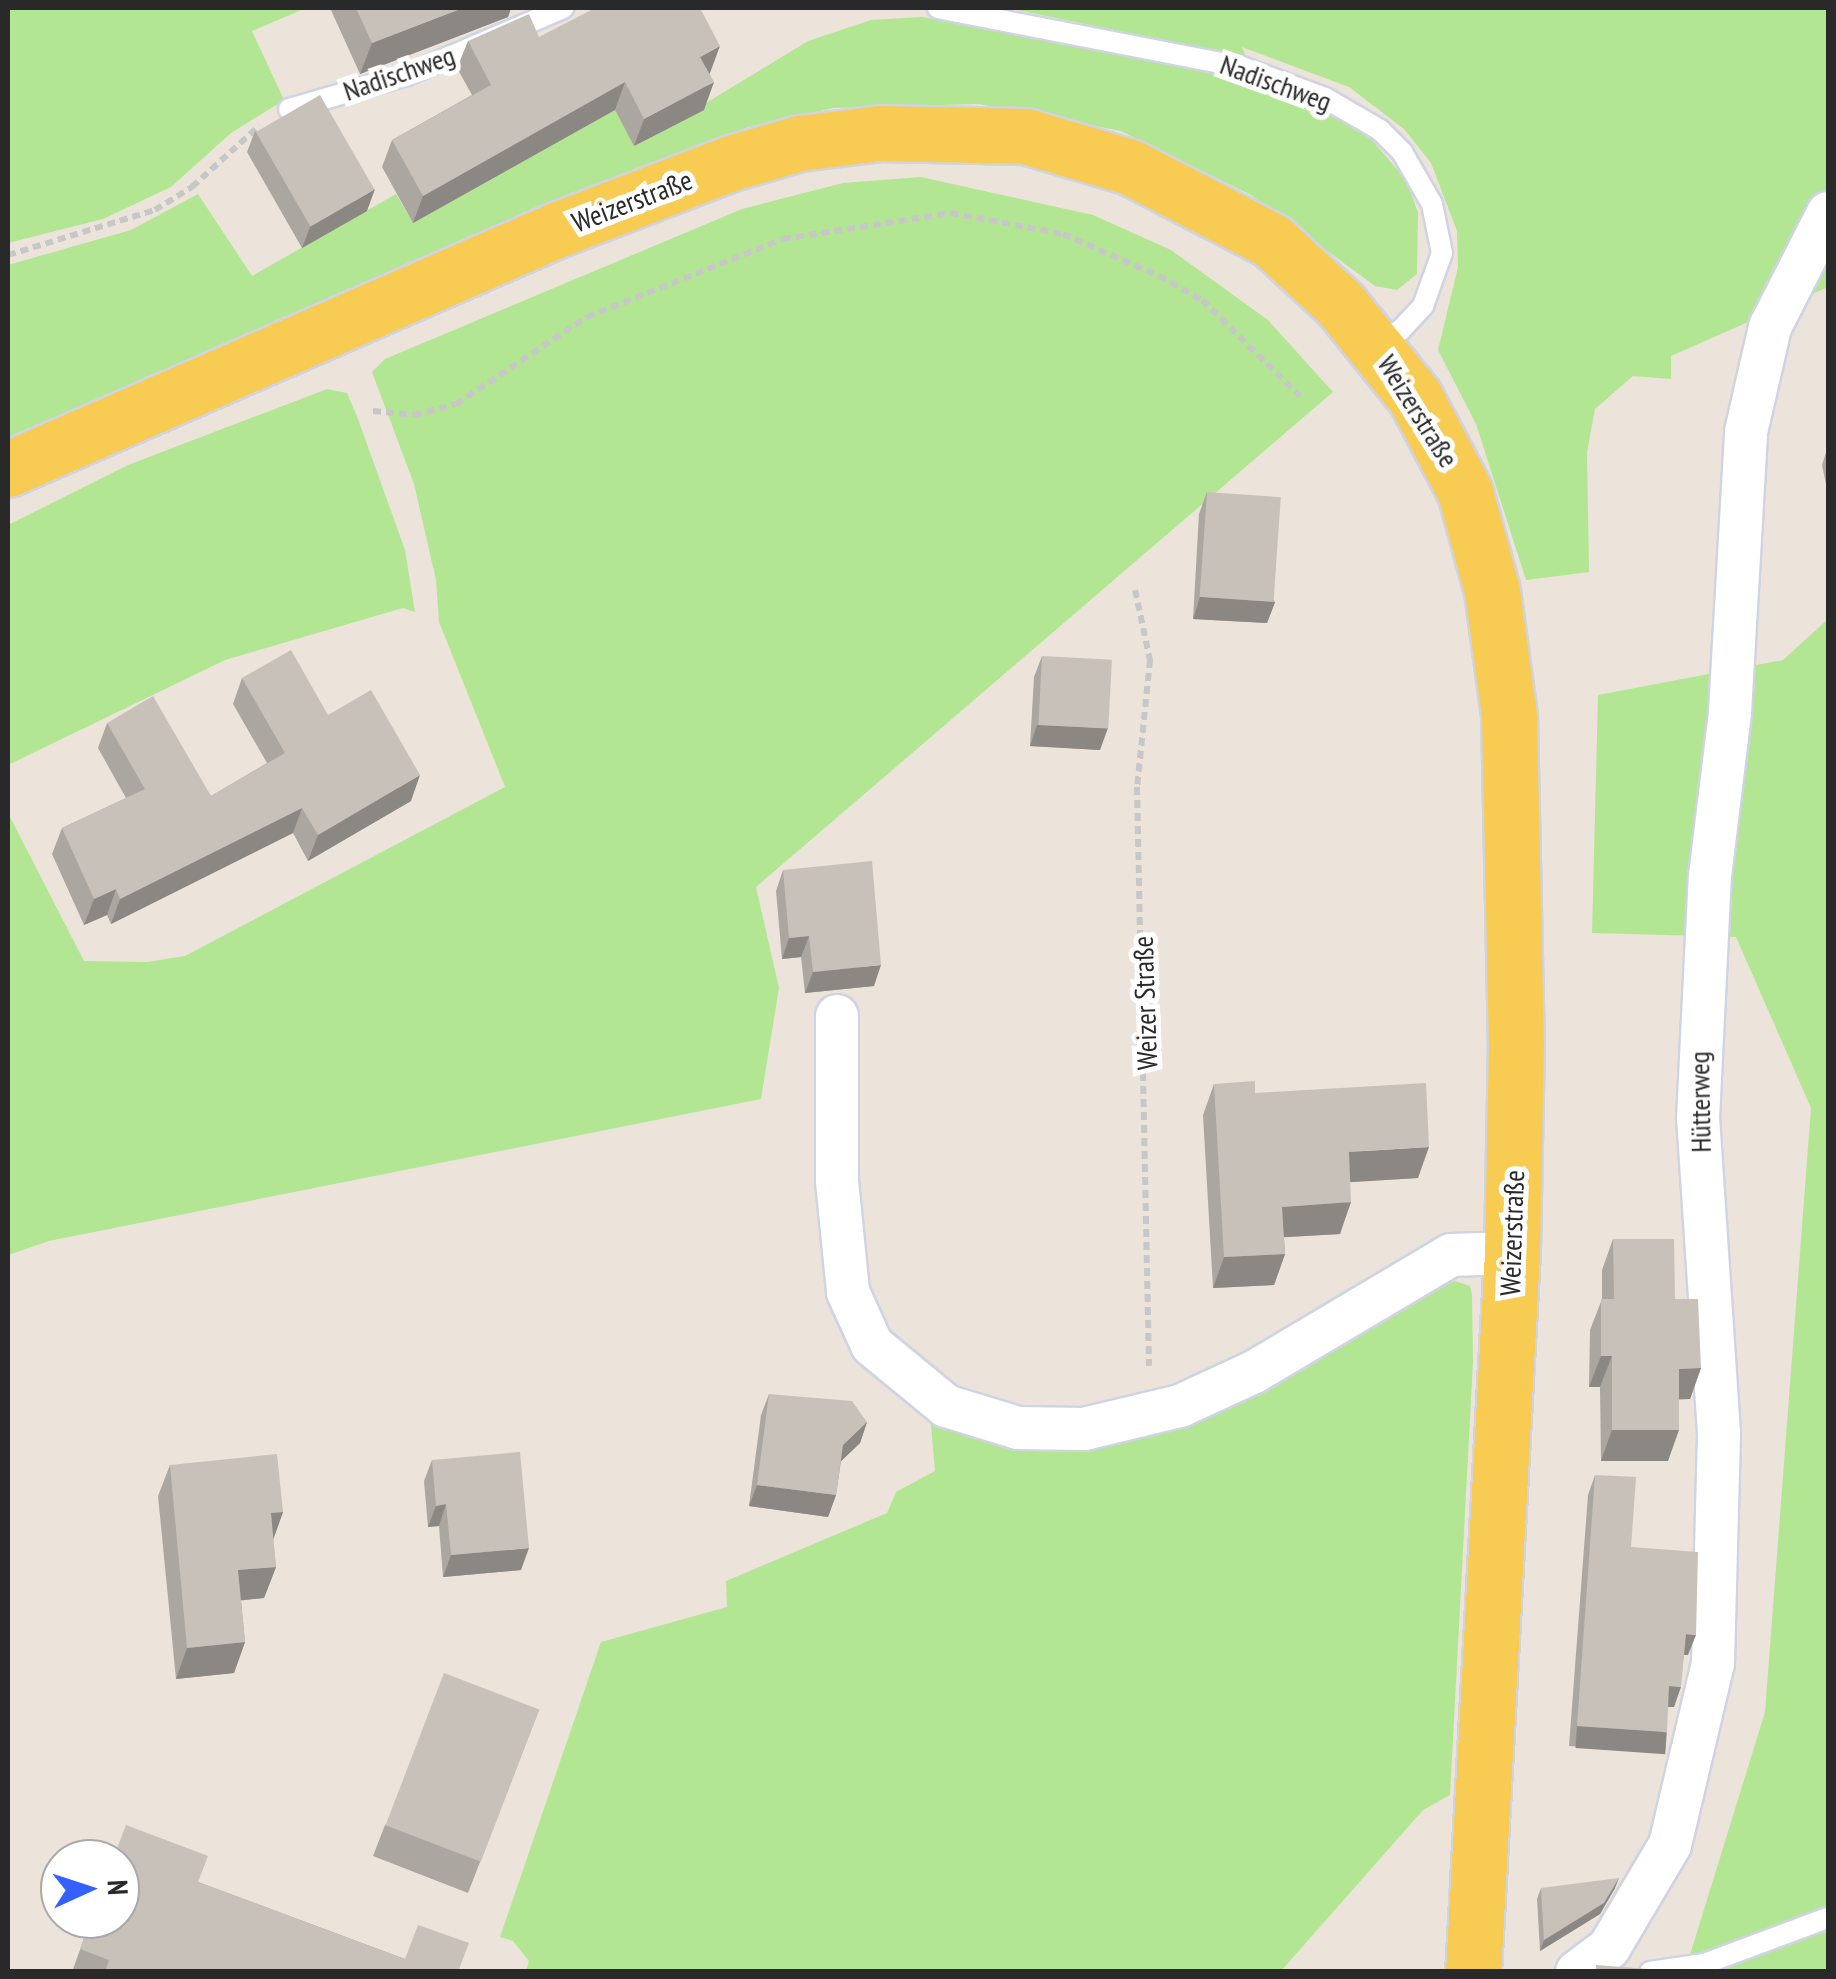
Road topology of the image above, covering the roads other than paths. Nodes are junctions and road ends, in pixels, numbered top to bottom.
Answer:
1 (563, 8) edge
2 (938, 8) edge
3 (289, 109) edge
4 (1828, 212) edge
5 (1386, 336) junction
6 (8, 469) edge
7 (837, 1016) dead end
8 (1512, 1253) junction
9 (1828, 1918) edge
10 (1584, 1970) edge
11 (1473, 1972) edge
12 (1650, 1972) edge

1 - 3 lane, Nadischweg
2 - 5 lane, Nadischweg
4 - 10 street, Hütterweg
5 - 6 main road, Weizerstraße
5 - 8 main road, Weizerstraße
7 - 8 street
8 - 11 main road, Weizerstraße
9 - 12 lane

